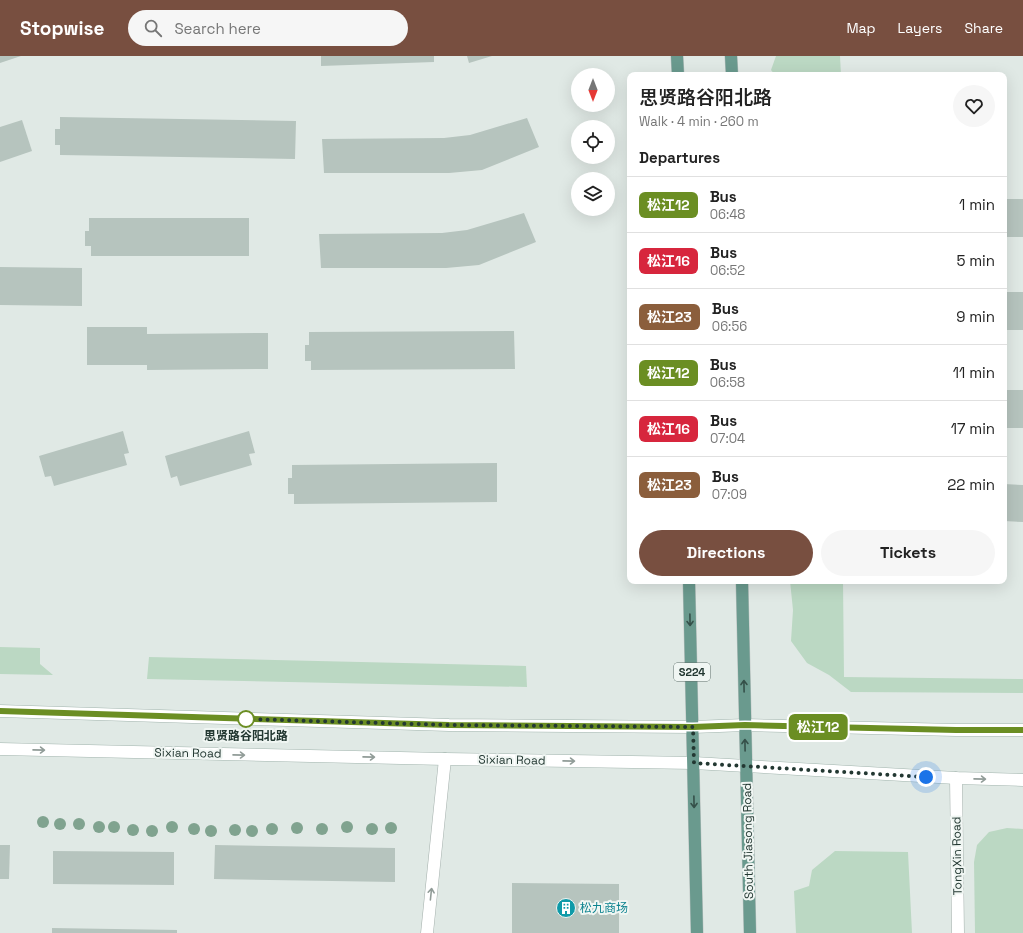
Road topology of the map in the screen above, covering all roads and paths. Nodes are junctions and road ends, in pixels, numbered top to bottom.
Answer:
1 (677, 56) edge
2 (731, 56) edge
3 (678, 72) edge
4 (732, 72) edge
5 (689, 584) edge
6 (742, 584) edge
7 (0, 711) edge
8 (745, 725) junction
9 (693, 727) junction
10 (1023, 730) edge
11 (0, 749) edge
12 (446, 759) junction
13 (694, 763) junction
14 (746, 766) junction
15 (956, 778) junction
16 (1023, 780) edge
17 (427, 933) edge
18 (697, 933) edge
19 (750, 933) edge
20 (958, 933) edge

1 - 3 main road
2 - 4 main road
5 -> 9 main road, S224
8 -> 6 main road, South Jiasong Road
7 - 9 main road
8 - 9 main road
8 - 10 main road
14 -> 8 main road, South Jiasong Road
9 - 13 main road, S224
11 -> 12 main road, Sixian Road
12 -> 13 main road, Sixian Road
17 -> 12 main road
13 - 14 main road, Sixian Road
13 -> 18 main road, S224
14 - 15 main road, Sixian Road
14 - 19 main road, South Jiasong Road
15 -> 16 main road, Sixian Road
15 - 20 main road, TongXin Road

